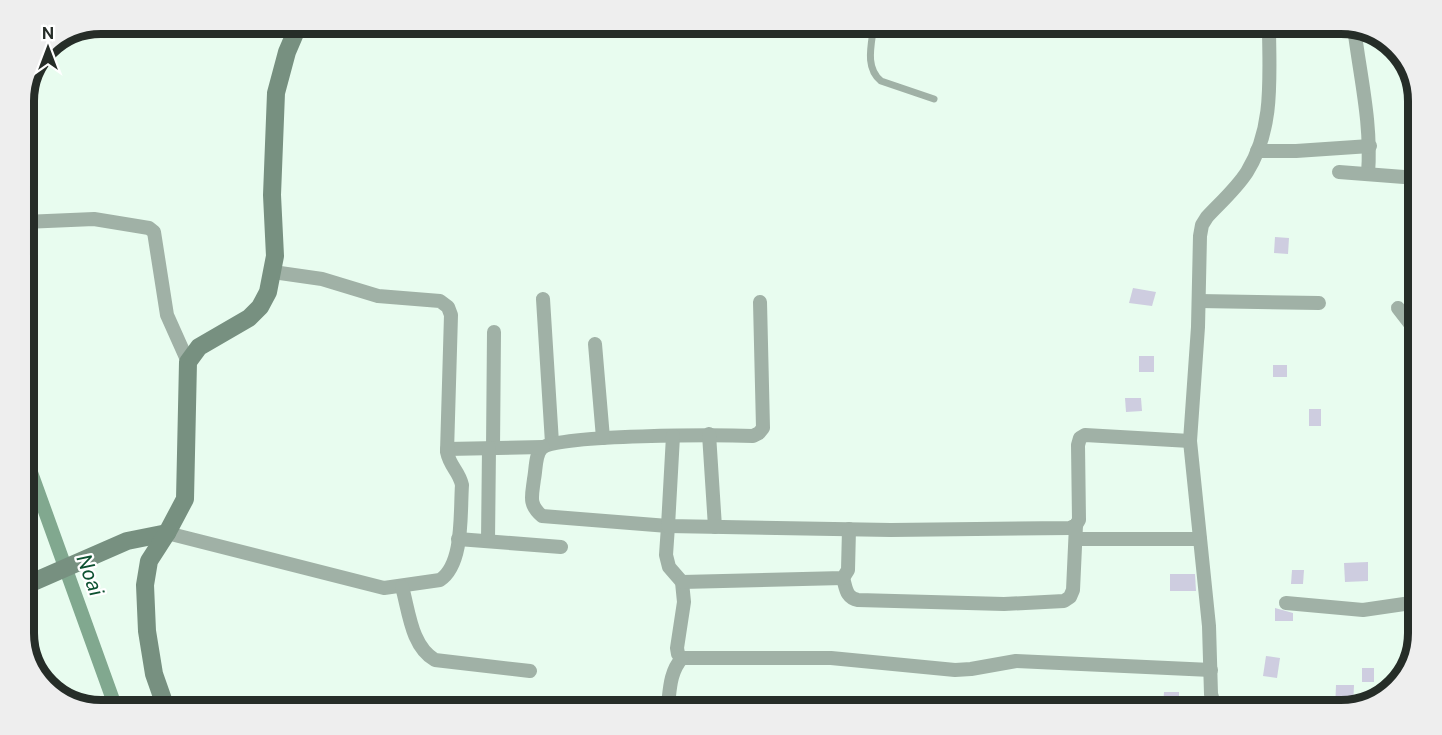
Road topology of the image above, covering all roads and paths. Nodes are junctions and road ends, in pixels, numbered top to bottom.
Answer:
1 (295, 34) edge
2 (873, 34) edge
3 (1269, 34) edge
4 (1355, 36) edge
5 (934, 99) dead end
6 (1370, 146) junction
7 (1257, 151) junction
8 (1339, 172) dead end
9 (1368, 174) junction
10 (1407, 177) edge
11 (35, 222) edge
12 (273, 272) junction
13 (543, 298) dead end
14 (760, 302) dead end
15 (1199, 302) junction
16 (1319, 303) dead end
17 (1398, 309) dead end
18 (1407, 321) edge
19 (494, 332) dead end
20 (595, 344) dead end
21 (188, 362) junction
22 (709, 434) junction
23 (673, 436) junction
24 (603, 438) junction
25 (1191, 441) junction
26 (547, 445) junction
27 (491, 448) junction
28 (447, 449) junction
29 (1076, 525) junction
30 (668, 526) junction
31 (714, 527) junction
32 (849, 529) junction
33 (167, 533) junction
34 (1200, 538) junction
35 (458, 539) junction
36 (1076, 539) junction
37 (488, 541) junction
38 (561, 548) dead end
39 (843, 578) junction
40 (35, 582) edge
41 (682, 582) junction
42 (402, 586) junction
43 (1286, 603) dead end
44 (1408, 603) edge
45 (682, 658) junction
46 (1211, 670) junction
47 (530, 671) dead end
48 (164, 700) edge
49 (669, 700) edge
50 (1214, 700) edge

1 - 12 street
2 - 5 lane
3 - 7 street
4 - 6 street
6 - 7 street
6 - 9 street
7 - 15 street
8 - 9 street
9 - 10 street
11 - 21 street
12 - 21 street
12 - 28 street
13 - 26 street
14 - 22 street
15 - 16 street
15 - 25 street
17 - 18 street
19 - 27 street
20 - 24 street
21 - 33 street
22 - 23 street
22 - 31 street
23 - 24 street
23 - 30 street
24 - 26 street
25 - 29 street
25 - 34 street
26 - 27 street
26 - 30 street
27 - 28 street
27 - 37 street
28 - 35 street
29 - 32 street
29 - 36 street
30 - 31 street
30 - 41 street
31 - 32 street
32 - 39 street
33 - 40 street
33 - 42 street
33 - 48 street
34 - 36 street
34 - 46 street
35 - 37 street
35 - 42 street
36 - 39 street
37 - 38 street
39 - 41 street
41 - 45 street
42 - 47 street
43 - 44 street
45 - 46 street
45 - 49 street
46 - 50 street

